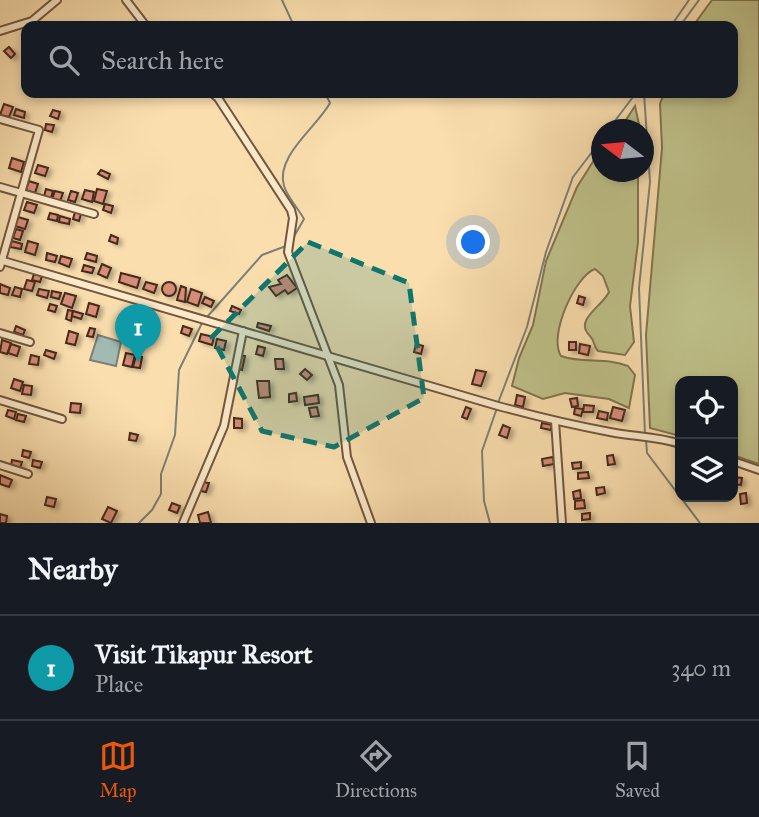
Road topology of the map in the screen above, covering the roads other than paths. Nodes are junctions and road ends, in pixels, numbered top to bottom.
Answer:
1 (57, 0) edge
2 (126, 0) edge
3 (32, 21) edge
4 (142, 21) edge
5 (21, 24) edge
6 (0, 31) edge
7 (216, 98) edge
8 (0, 118) edge
9 (0, 187) edge
10 (21, 193) junction
11 (94, 214) dead end
12 (1, 263) edge
13 (243, 331) junction
14 (0, 333) edge
15 (30, 342) dead end
16 (329, 356) junction
17 (0, 400) edge
18 (62, 418) dead end
19 (555, 421) junction
20 (675, 442) edge
21 (738, 463) edge
22 (0, 465) edge
23 (759, 470) edge
24 (28, 474) dead end
25 (183, 523) edge
26 (371, 523) edge
27 (562, 523) edge

1 - 3 street
2 - 4 street
5 - 6 street
7 - 16 street
8 - 10 street
9 - 10 street
10 - 11 street
10 - 12 street
12 - 13 street
13 - 16 street
13 - 25 street
14 - 15 street
16 - 19 street
16 - 26 street
17 - 18 street
19 - 20 street
19 - 27 street
21 - 23 street
22 - 24 street

